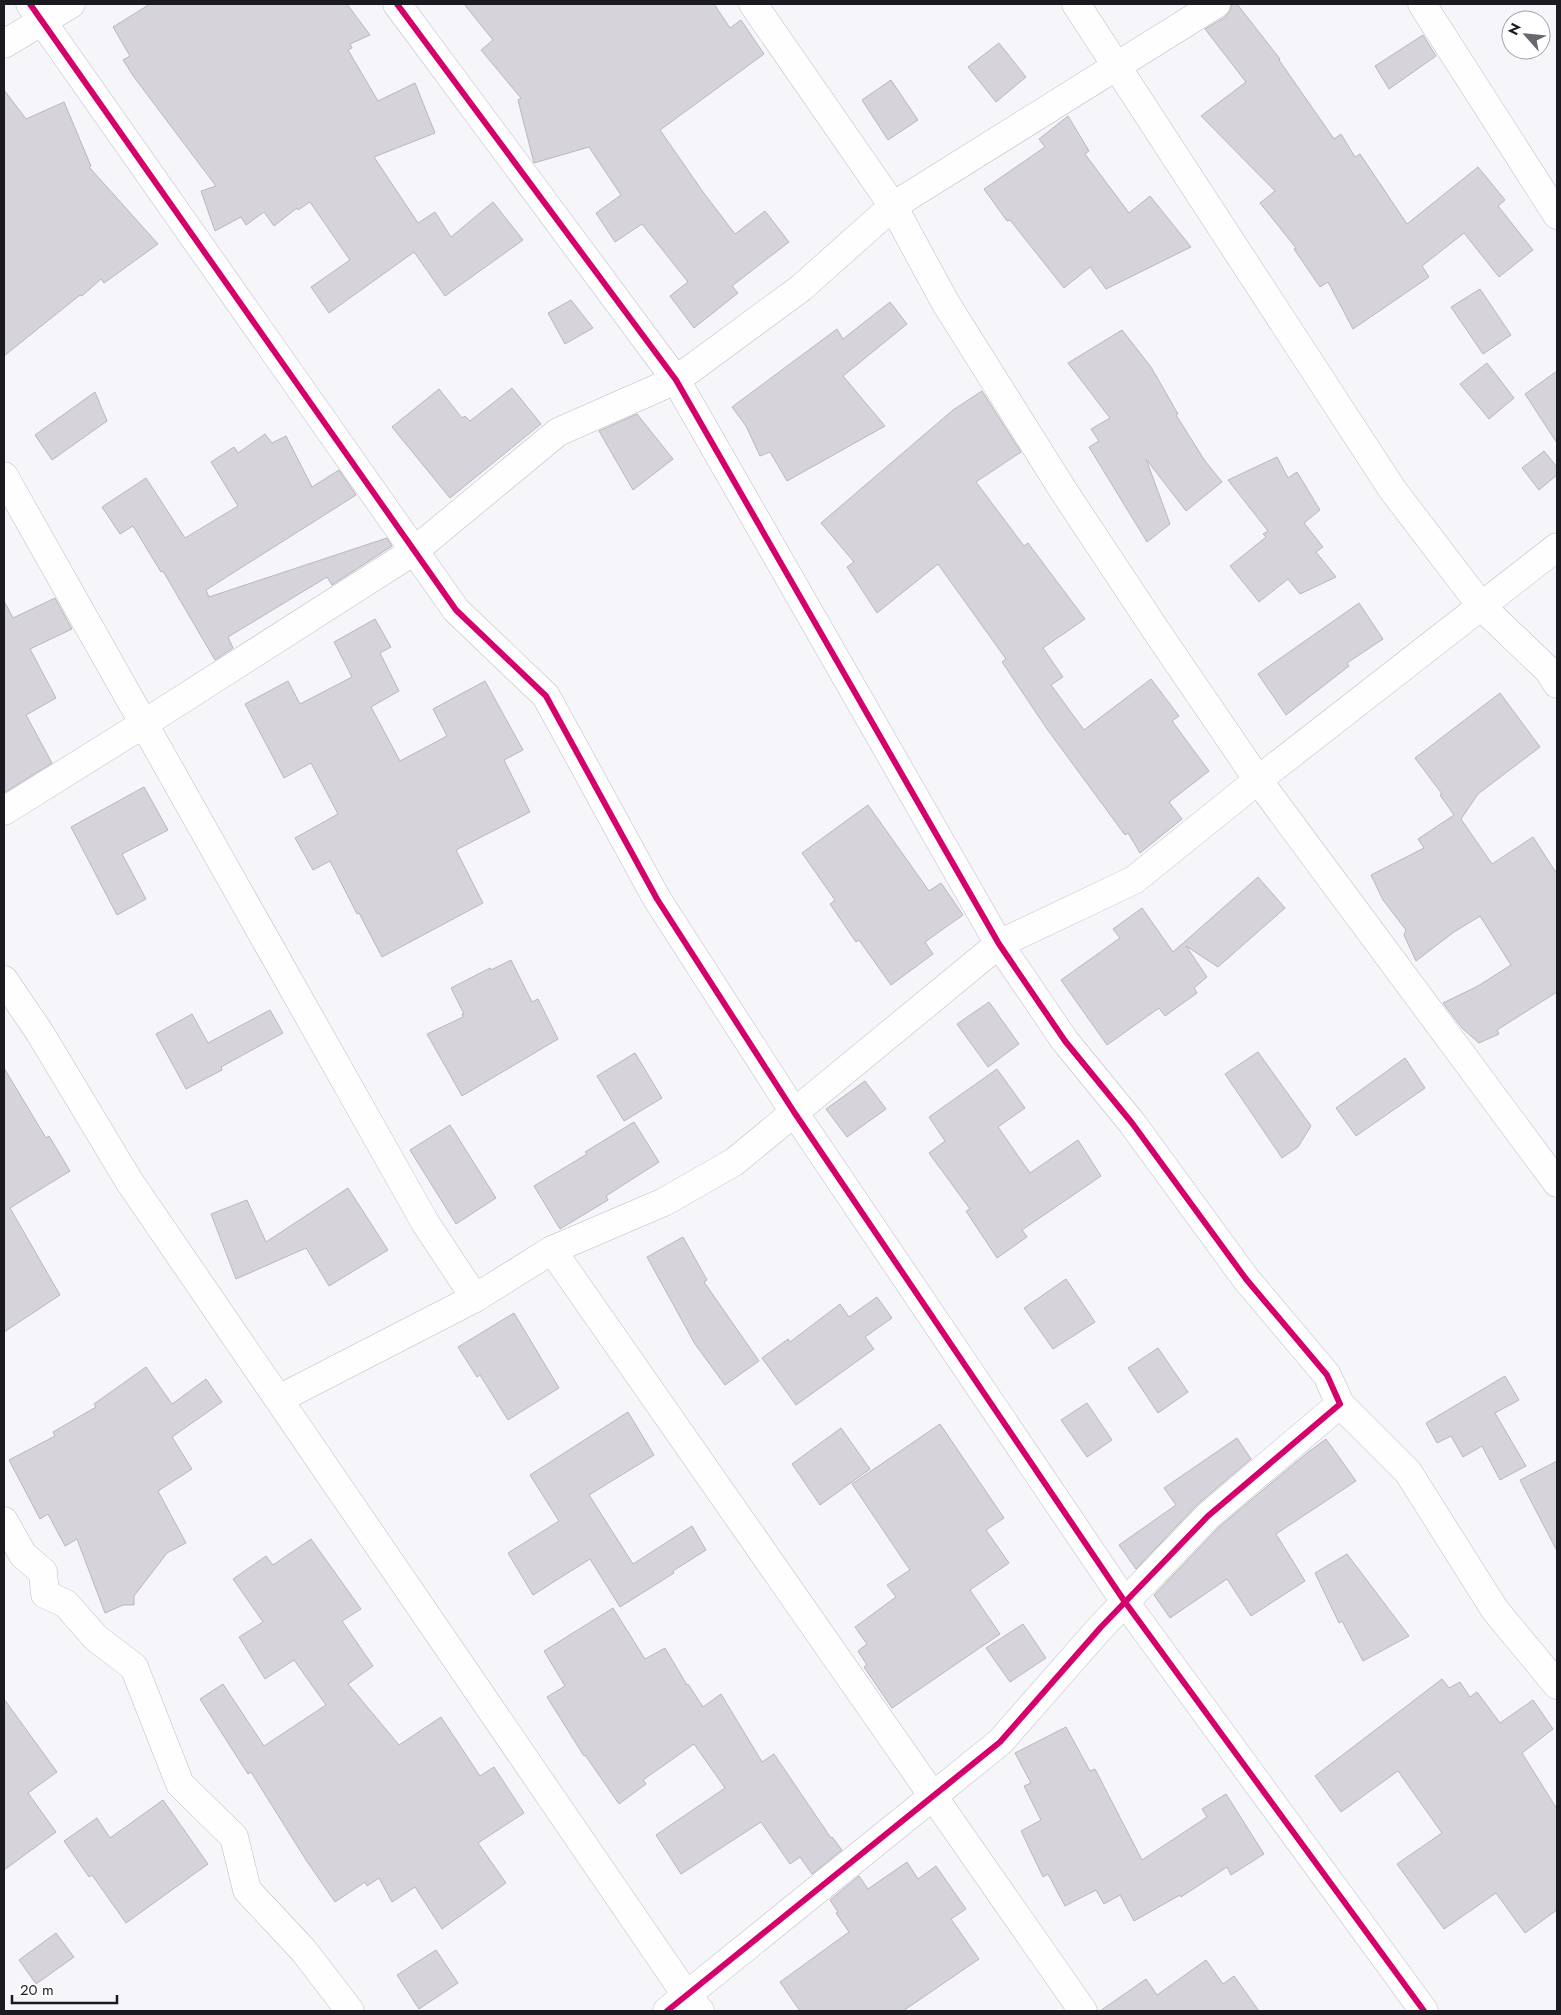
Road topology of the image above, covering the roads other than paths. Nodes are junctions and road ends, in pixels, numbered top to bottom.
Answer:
1 (71, 4) edge
2 (397, 4) edge
3 (753, 4) edge
4 (1076, 4) edge
5 (1216, 4) edge
6 (1422, 4) edge
7 (36, 13) edge
8 (4, 44) edge
9 (1117, 65) junction
10 (894, 206) junction
11 (1557, 215) edge
12 (676, 380) junction
13 (4, 476) edge
14 (1557, 547) edge
15 (414, 551) junction
16 (1482, 607) junction
17 (1557, 684) edge
18 (145, 723) junction
19 (1258, 780) junction
20 (4, 811) edge
21 (999, 944) junction
22 (4, 980) edge
23 (794, 1112) junction
24 (1557, 1183) edge
25 (552, 1250) junction
26 (475, 1298) junction
27 (279, 1399) junction
28 (1340, 1404) junction
29 (4, 1521) edge
30 (13, 1562) edge
31 (1125, 1602) junction
32 (1557, 1685) edge
33 (933, 1797) junction
34 (684, 2006) edge
35 (350, 2011) edge
36 (1083, 2011) edge
37 (1424, 2011) edge

1 - 7 street
2 - 12 street
3 - 10 street
4 - 9 street
5 - 9 street
6 - 11 street
7 - 8 street
7 - 15 street
9 - 10 street
9 - 16 street
10 - 12 street
10 - 19 street
12 - 15 street
12 - 21 street
13 - 18 street
14 - 16 street
15 - 18 street
15 - 23 street
16 - 17 street
16 - 19 street
18 - 20 street
18 - 26 street
19 - 21 street
19 - 24 street
21 - 23 street
21 - 28 street
22 - 27 street
23 - 25 street
23 - 31 street
25 - 26 street
25 - 33 street
26 - 27 street
27 - 34 street
28 - 31 street
28 - 32 street
29 - 30 street
30 - 35 street
31 - 33 street
31 - 37 street
33 - 34 street
33 - 36 street

